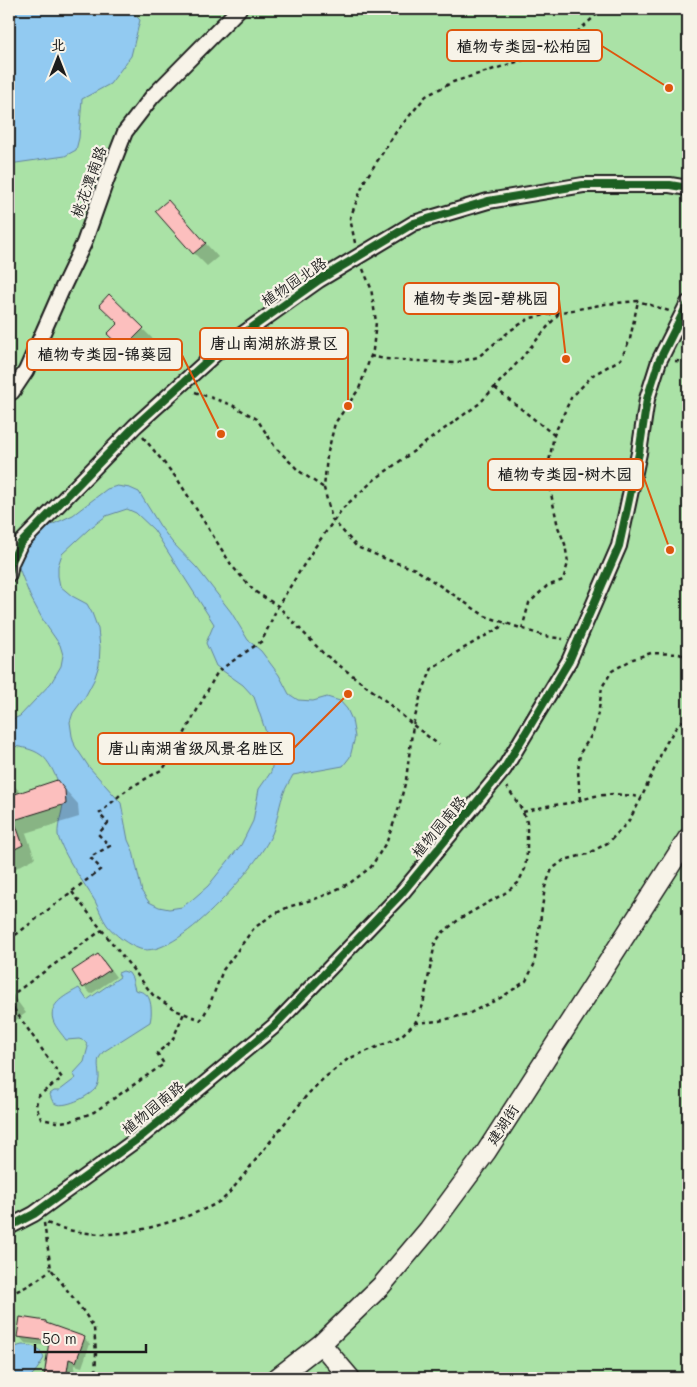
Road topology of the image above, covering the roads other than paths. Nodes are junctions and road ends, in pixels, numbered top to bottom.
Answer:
1 (239, 9) edge
2 (688, 188) edge
3 (685, 308) edge
4 (9, 393) edge
5 (9, 574) edge
6 (688, 838) edge
7 (9, 1227) edge
8 (321, 1344) junction
9 (277, 1378) edge
10 (350, 1378) edge

1 - 4 street, 桃花潭南路
2 - 5 street, 植物园北路
3 - 7 street, 植物园南路
6 - 8 street, 建湖街
8 - 9 street, 建湖街
8 - 10 street

